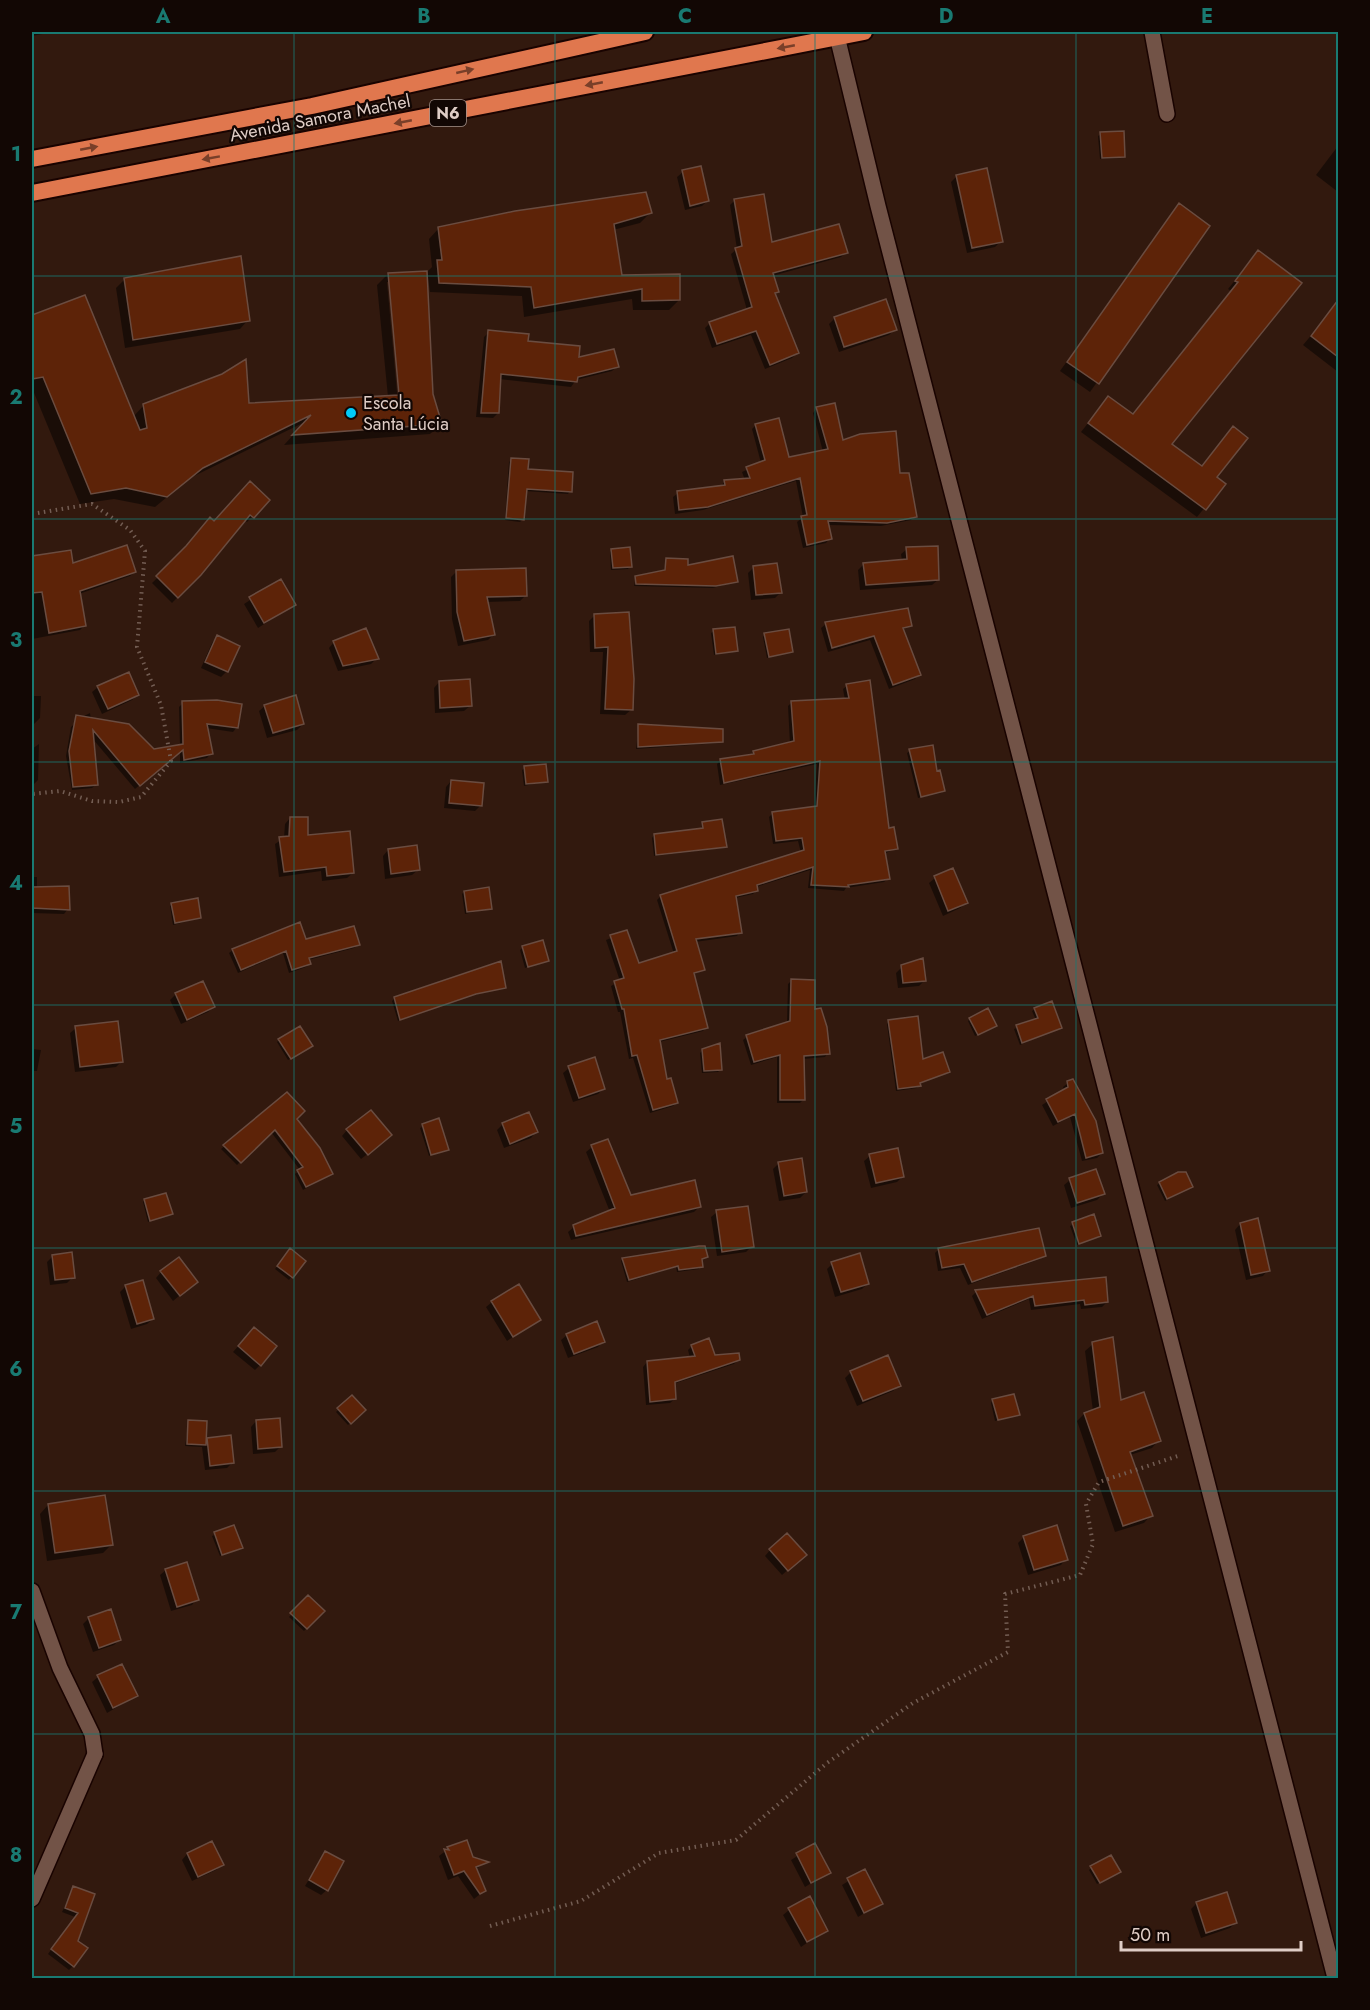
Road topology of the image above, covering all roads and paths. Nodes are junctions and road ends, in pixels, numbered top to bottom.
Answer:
1 (645, 32) edge
2 (864, 32) edge
3 (1152, 32) edge
4 (836, 34) edge
5 (1167, 114) dead end
6 (32, 159) edge
7 (32, 193) edge
8 (32, 514) edge
9 (32, 794) edge
10 (1198, 1449) junction
11 (32, 1591) edge
12 (32, 1899) edge
13 (490, 1926) dead end
14 (1335, 1978) edge

6 -> 1 highway, Avenida Samora Machel / N6
2 - 4 highway, Avenida Samora Machel / N6
3 - 5 street
4 -> 7 highway, Avenida Samora Machel / N6
4 - 10 street
8 - 9 path
10 - 13 path
10 - 14 street
11 - 12 street

